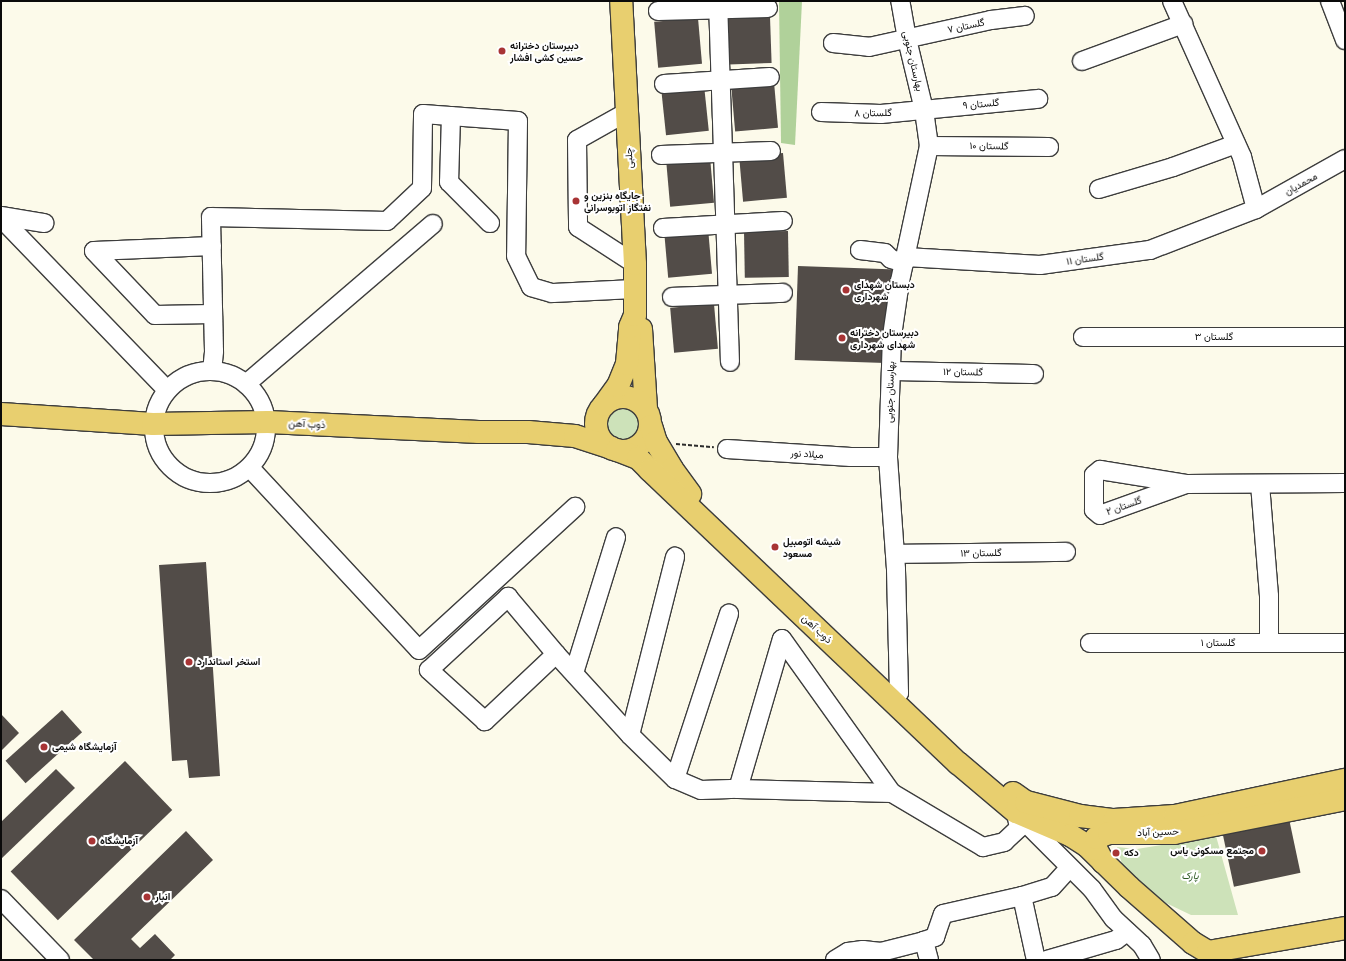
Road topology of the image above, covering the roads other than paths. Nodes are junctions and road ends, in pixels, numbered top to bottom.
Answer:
1 (621, 1) edge
2 (900, 1) edge
3 (1172, 1) edge
4 (1330, 1) edge
5 (718, 5) edge
6 (768, 8) dead end
7 (658, 11) dead end
8 (1025, 16) dead end
9 (1183, 24) junction
10 (907, 39) junction
11 (1345, 40) edge
12 (833, 43) dead end
13 (1082, 61) dead end
14 (770, 77) dead end
15 (721, 81) junction
16 (664, 84) dead end
17 (1038, 99) dead end
18 (924, 110) junction
19 (627, 112) junction
20 (821, 112) dead end
21 (451, 116) junction
22 (1236, 144) junction
23 (929, 146) junction
24 (1049, 147) dead end
25 (771, 151) dead end
26 (723, 152) junction
27 (661, 155) dead end
28 (1345, 159) edge
29 (1099, 189) dead end
30 (1256, 209) junction
31 (1, 217) edge
32 (783, 221) dead end
33 (44, 223) dead end
34 (490, 223) dead end
35 (725, 223) junction
36 (433, 224) dead end
37 (663, 228) dead end
38 (212, 246) junction
39 (860, 250) dead end
40 (905, 260) junction
41 (635, 264) junction
42 (635, 289) junction
43 (783, 293) dead end
44 (728, 295) junction
45 (672, 297) dead end
46 (213, 314) junction
47 (635, 315) junction
48 (1083, 337) dead end
49 (1345, 337) edge
50 (730, 362) dead end
51 (212, 371) junction
52 (891, 371) junction
53 (1034, 374) dead end
54 (246, 384) junction
55 (167, 390) junction
56 (604, 405) junction
57 (1, 414) edge
58 (268, 422) junction
59 (153, 424) junction
60 (651, 425) junction
61 (614, 449) junction
62 (727, 449) road end
63 (888, 457) junction
64 (250, 468) junction
65 (1345, 483) edge
66 (1186, 484) junction
67 (1260, 484) junction
68 (575, 507) dead end
69 (616, 537) dead end
70 (1066, 552) dead end
71 (895, 554) junction
72 (675, 557) dead end
73 (729, 614) dead end
74 (1090, 643) dead end
75 (1269, 643) junction
76 (1345, 643) edge
77 (556, 654) junction
78 (574, 673) junction
79 (896, 697) junction
80 (630, 735) junction
81 (675, 779) junction
82 (1345, 780) edge
83 (738, 789) junction
84 (892, 793) junction
85 (1345, 799) edge
86 (1021, 807) junction
87 (1103, 862) junction
88 (1069, 868) junction
89 (1022, 896) junction
90 (1, 899) edge
91 (1345, 928) edge
92 (1127, 932) junction
93 (924, 941) junction
94 (1204, 956) edge
95 (833, 959) edge
96 (60, 960) edge
97 (929, 960) edge
98 (1036, 960) edge
99 (1046, 960) edge
100 (1151, 960) edge

1 - 19 main road, چلبی
2 - 10 street, بهارستان جنوبی
3 - 9 street
4 - 11 street
5 - 6 street
5 - 7 street
5 - 15 street
8 - 10 street, گلستان ۷
9 - 13 street
9 - 22 street
10 - 12 street, گلستان ۷
10 - 18 street, بهارستان جنوبی
14 - 15 street
15 - 16 street
15 - 26 street
17 - 18 street, گلستان ۹
18 - 20 street, گلستان ۸
18 - 23 street, بهارستان جنوبی
19 - 41 main road, چلبی
19 - 41 street
21 - 34 street
21 - 38 street
21 - 42 street
22 - 29 street
22 - 30 street
23 - 24 street, گلستان ۱۰
23 - 40 street, بهارستان جنوبی
25 - 26 street
26 - 27 street
26 - 35 street
28 - 30 street, محمدیان
30 - 40 street, گلستان ۱۱
31 - 33 street
31 - 55 street
32 - 35 street
35 - 37 street
35 - 44 street
36 - 54 street
38 - 46 street
38 - 46 street
39 - 40 street
40 - 52 street, بهارستان جنوبی
41 - 42 main road, چلبی
42 - 47 main road, چلبی
43 - 44 street
44 - 45 street
44 - 50 street
46 - 51 street
47 - 56 main road
47 - 60 main road
48 - 49 street, گلستان ۳
51 - 54 street
51 - 55 street
52 - 53 street, گلستان ۱۲
52 - 63 street, بهارستان جنوبی
54 - 58 street
55 - 59 street
56 - 60 main road
56 - 61 main road
57 - 59 main road, ذوب آهن
58 - 59 main road, ذوب آهن
58 - 61 main road, ذوب آهن
58 - 64 street
59 - 64 street
60 - 61 main road
60 - 79 main road, ذوب آهن
61 - 79 main road, ذوب آهن
62 - 63 street, میلاد نور
63 - 71 street, بهارستان جنوبی
64 - 68 street
65 - 67 street, گلستان ۲
66 - 66 street, گلستان ۲
66 - 67 street, گلستان ۲
67 - 75 street
69 - 78 street
70 - 71 street, گلستان ۱۳
71 - 79 street, بهارستان جنوبی
72 - 80 street
73 - 81 street
74 - 75 street, گلستان ۱
75 - 76 street, گلستان ۱
77 - 77 street
77 - 78 street
78 - 80 street
79 - 86 main road, ذوب آهن
80 - 81 street
81 - 83 street
82 - 86 main road, حسین آباد
83 - 84 street
83 - 84 street
84 - 86 street
85 - 87 main road, حسین آباد
86 - 87 main road
86 - 88 street
87 - 94 main road
88 - 89 street
88 - 92 street
89 - 93 street
89 - 98 street
90 - 96 street
91 - 94 main road
92 - 99 street
92 - 100 street
93 - 95 street
93 - 97 street

